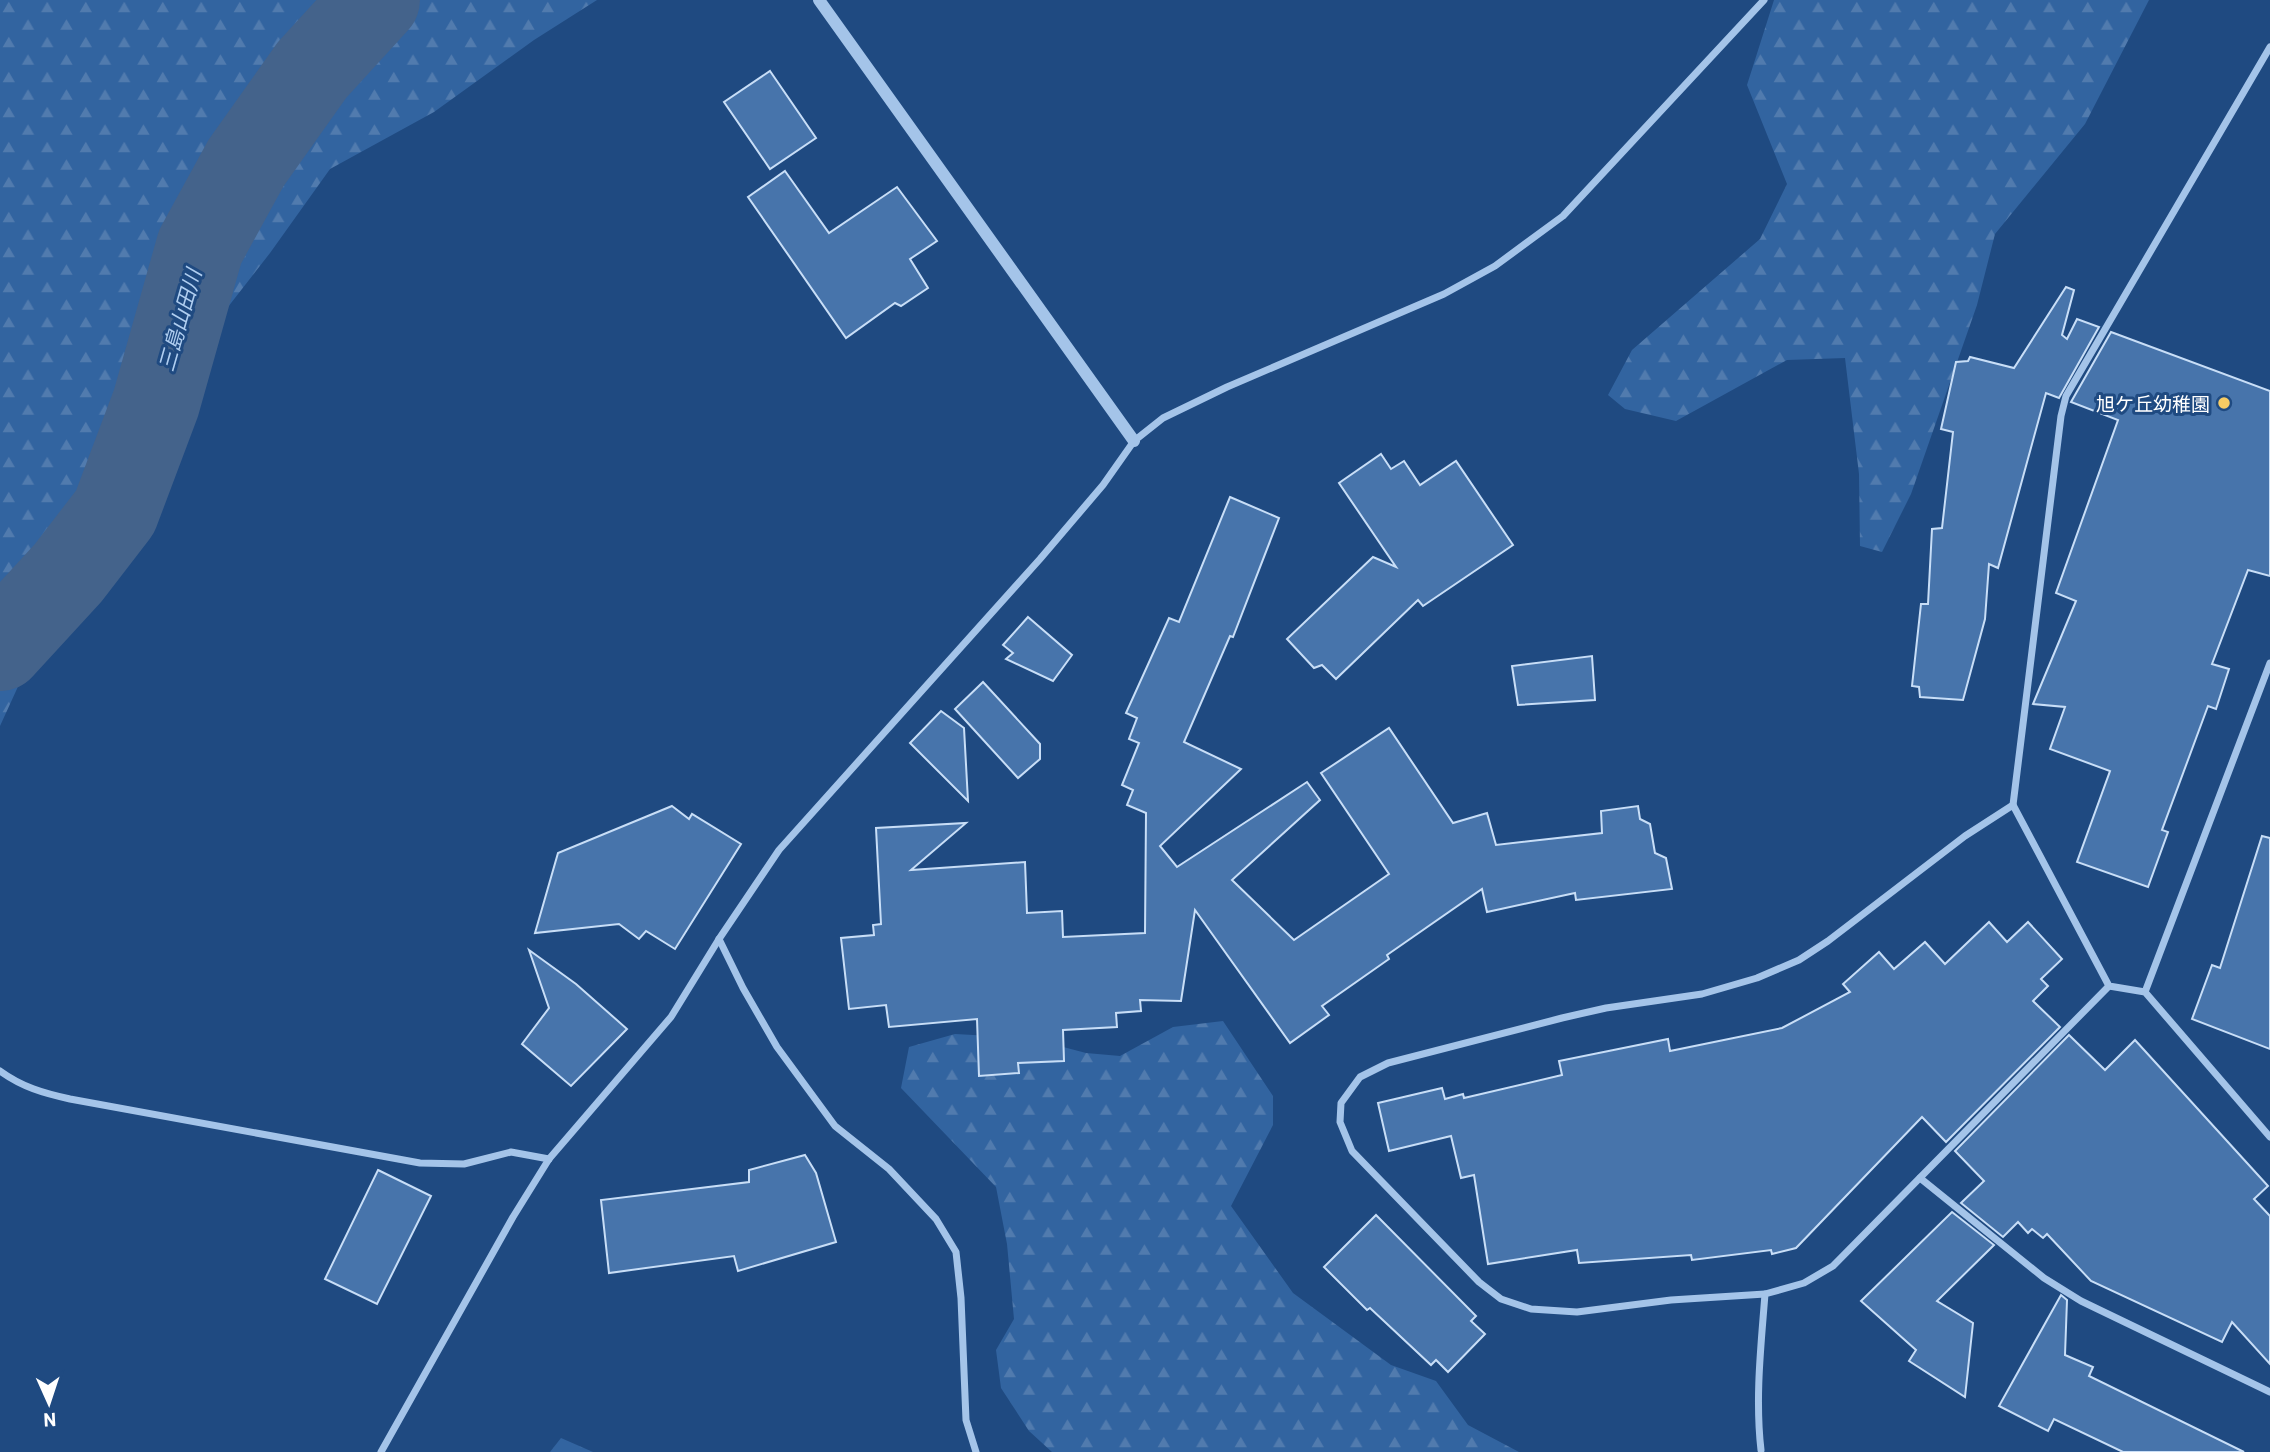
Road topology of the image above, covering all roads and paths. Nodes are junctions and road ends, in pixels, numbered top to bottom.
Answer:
1 (819, 0) edge
2 (1764, 0) edge
3 (2270, 47) edge
4 (1134, 441) junction
5 (2270, 663) edge
6 (2013, 805) junction
7 (719, 939) junction
8 (2109, 986) junction
9 (2146, 992) junction
10 (0, 1071) edge
11 (2270, 1137) edge
12 (549, 1159) junction
13 (1920, 1178) junction
14 (1765, 1294) junction
15 (2270, 1392) edge
16 (1762, 1451) edge
17 (382, 1452) edge
18 (976, 1452) edge

1 - 4 street
2 - 4 street
3 - 6 street
4 - 7 street
5 - 9 street
6 - 8 street
6 - 14 street
7 - 12 street
7 - 18 street
8 - 9 street
8 - 13 street
9 - 11 street
10 - 12 street
12 - 17 street
13 - 14 street
13 - 15 street
14 - 16 street

